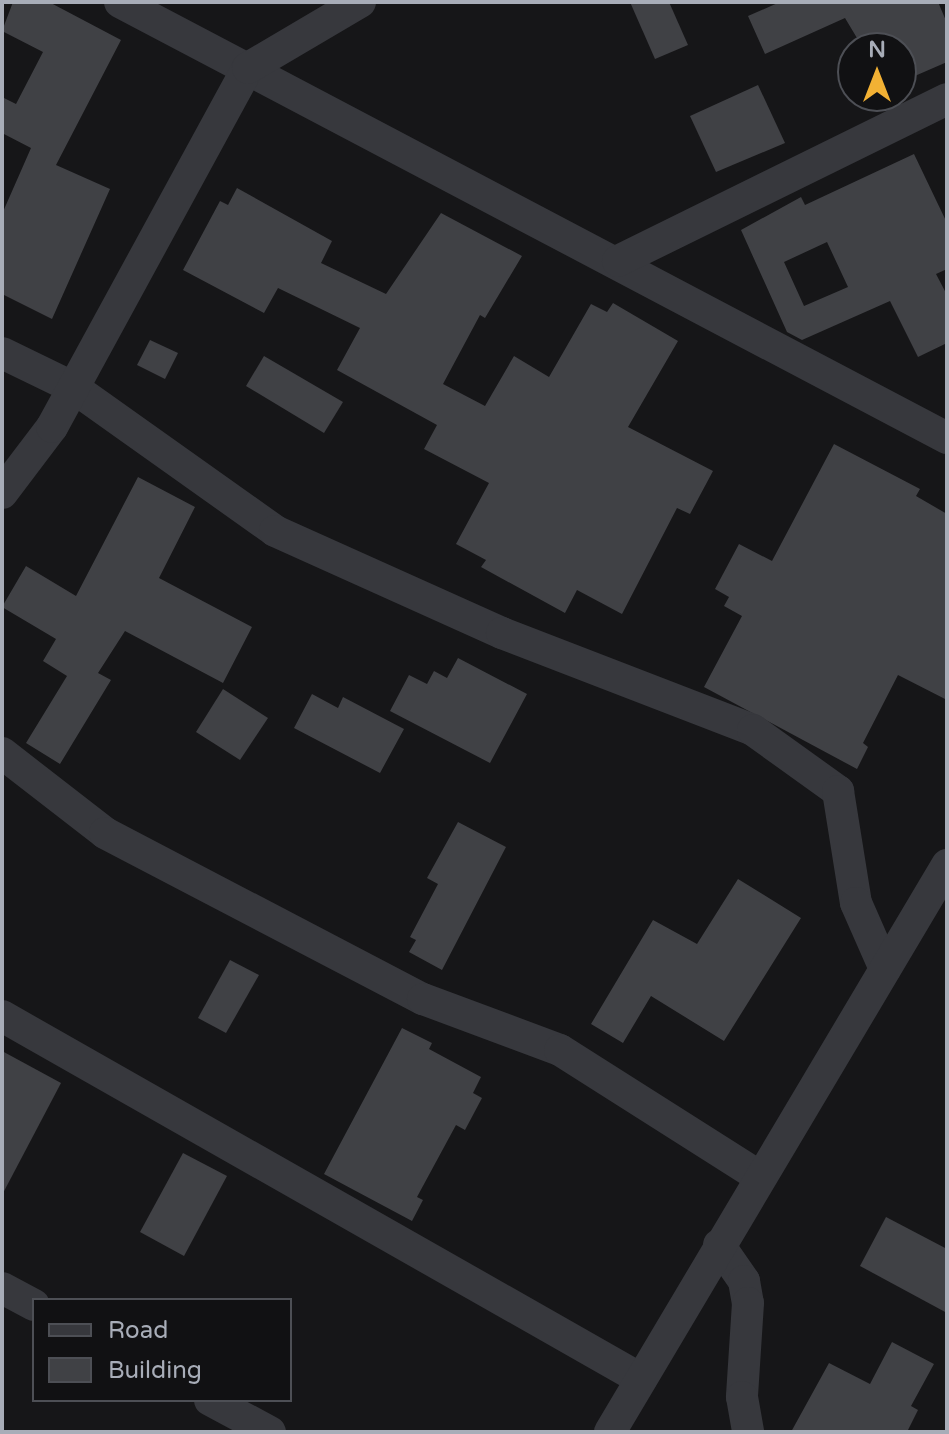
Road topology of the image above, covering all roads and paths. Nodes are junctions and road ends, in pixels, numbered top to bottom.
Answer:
1 (120, 2) edge
2 (360, 2) edge
3 (248, 68) junction
4 (947, 99) edge
5 (618, 261) junction
6 (2, 353) edge
7 (74, 388) junction
8 (947, 438) edge
9 (2, 493) edge
10 (2, 753) edge
11 (947, 865) edge
12 (885, 969) junction
13 (2, 1016) edge
14 (760, 1177) junction
15 (719, 1245) junction
16 (2, 1288) edge
17 (32, 1304) edge
18 (641, 1379) junction
19 (214, 1402) edge
20 (270, 1432) edge
21 (610, 1432) edge
22 (748, 1432) edge

1 - 3 street
2 - 3 street
3 - 5 street
3 - 7 street
4 - 5 street
5 - 8 street
6 - 7 street
7 - 9 street
7 - 12 street
10 - 14 street
11 - 12 street
12 - 14 street
13 - 18 street
14 - 15 street
15 - 18 street
15 - 22 street
16 - 17 street
18 - 21 street
19 - 20 street

